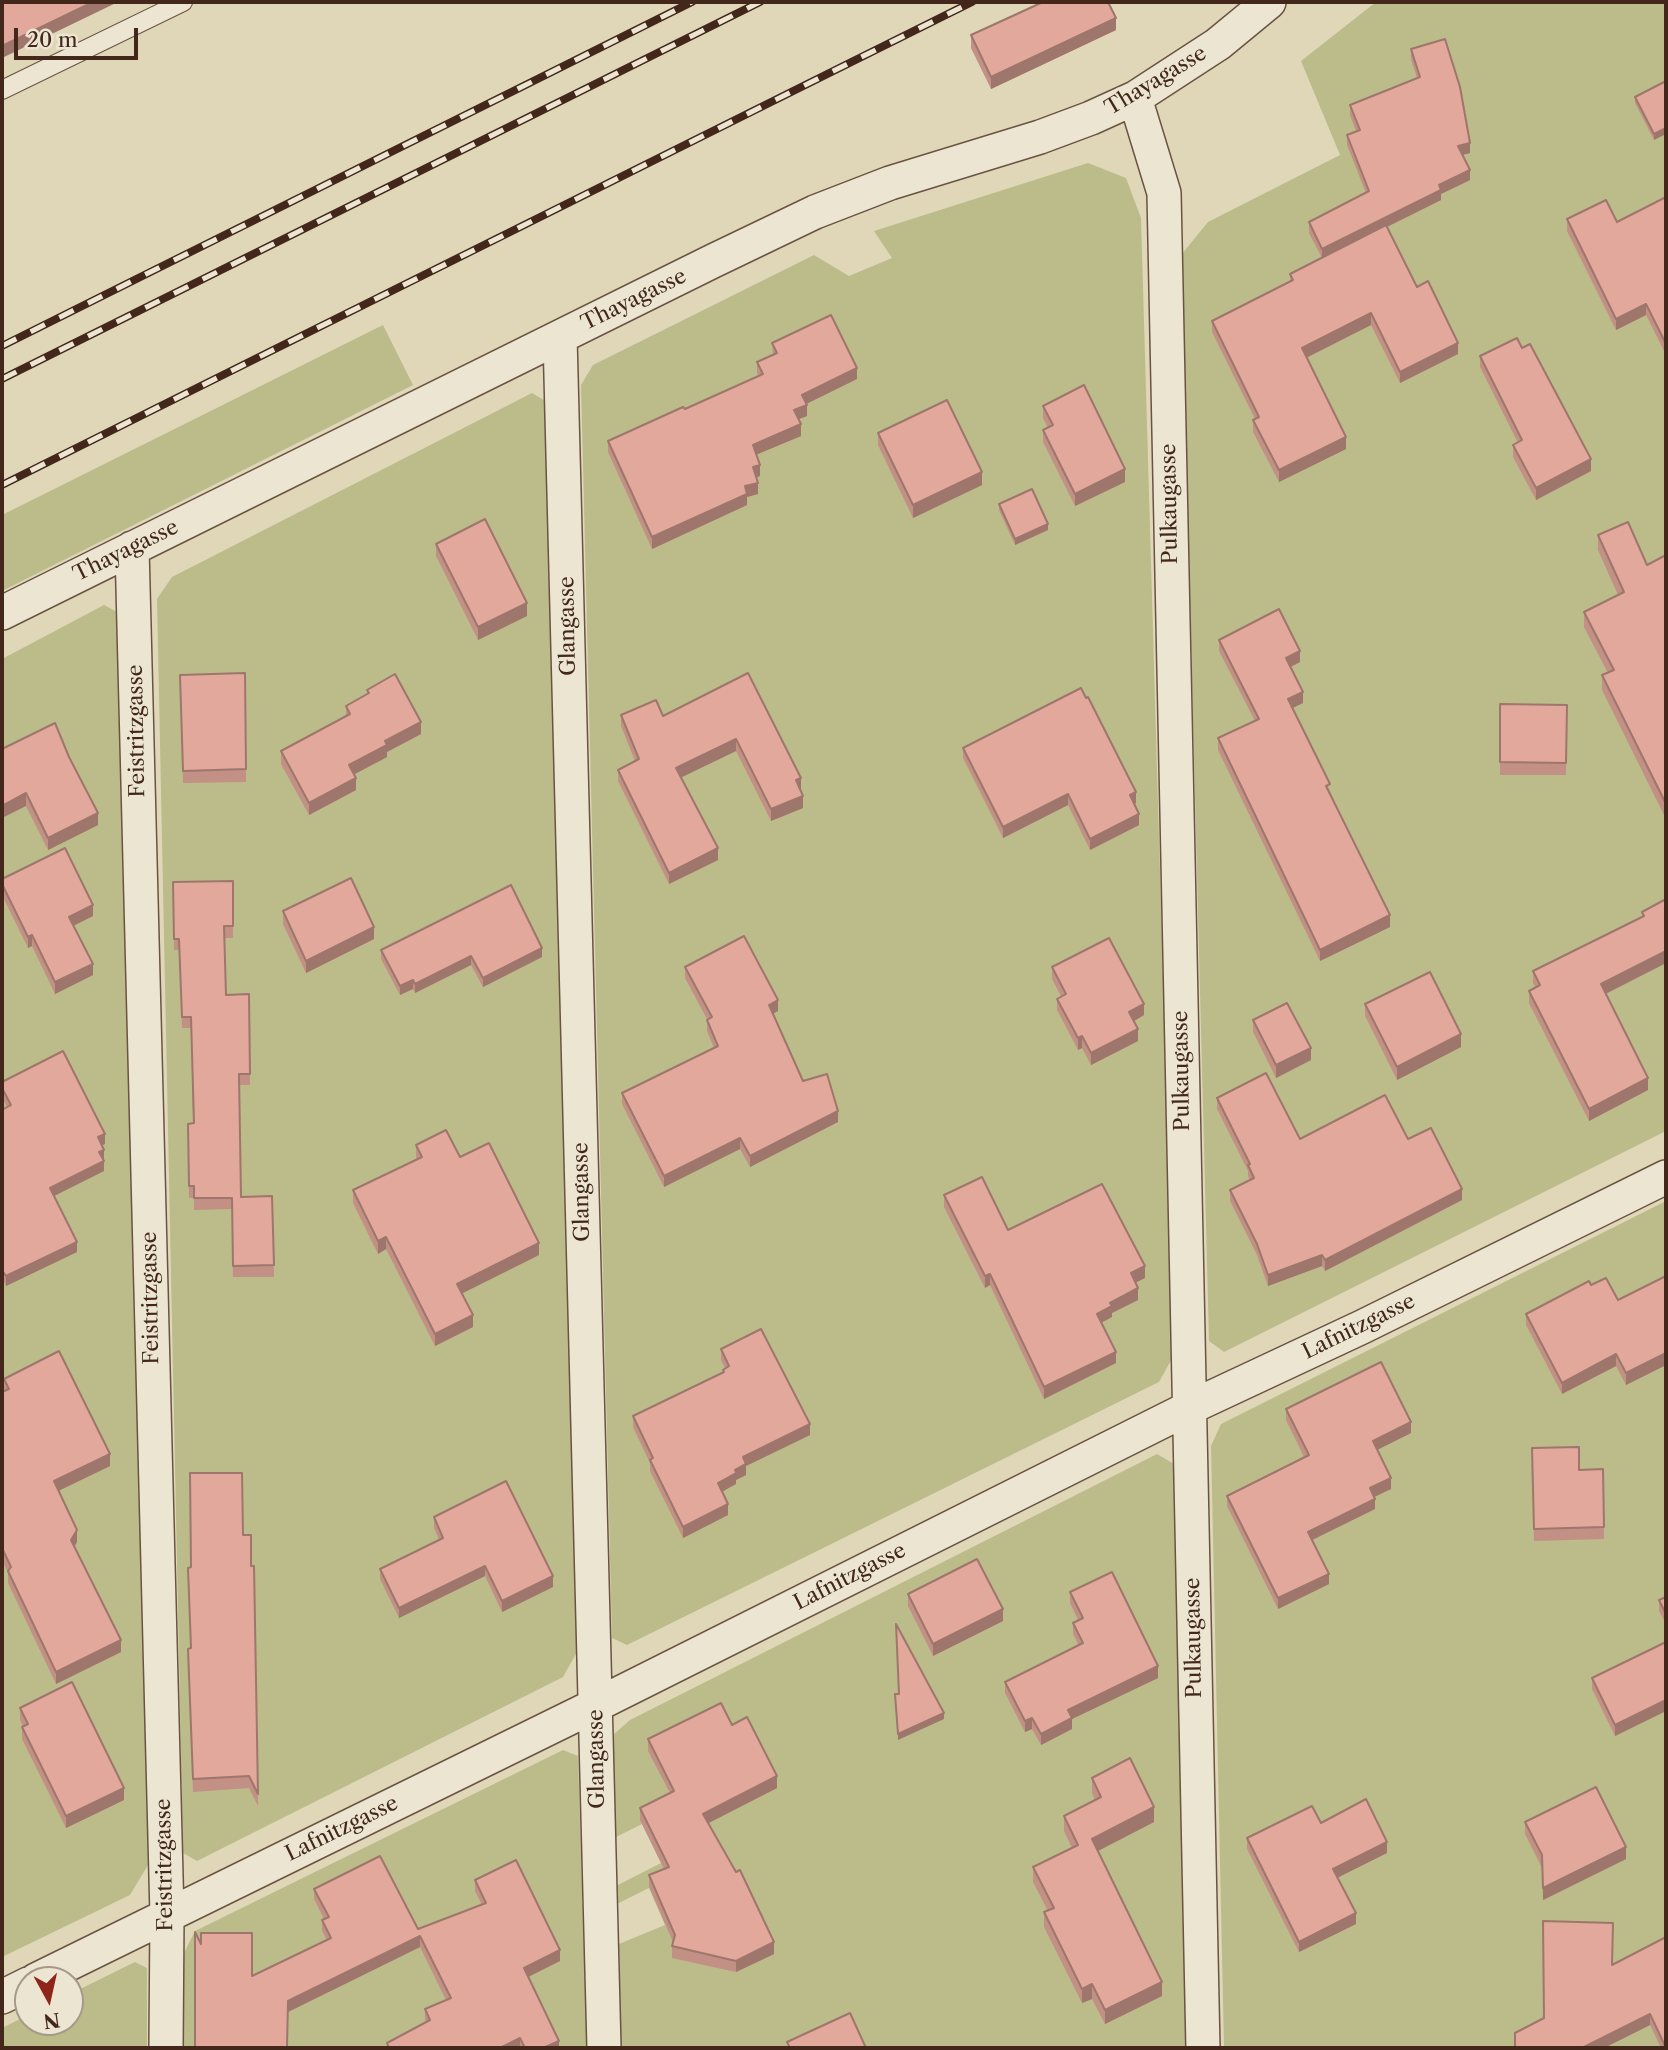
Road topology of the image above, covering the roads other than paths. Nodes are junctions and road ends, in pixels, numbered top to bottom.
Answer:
1 (183, 2) edge
2 (1269, 2) edge
3 (2, 90) edge
4 (1135, 98) junction
5 (560, 337) junction
6 (132, 548) junction
7 (2, 613) edge
8 (1666, 1177) edge
9 (1189, 1408) junction
10 (596, 1705) junction
11 (167, 1915) junction
12 (64, 1966) edge
13 (166, 2048) edge
14 (604, 2048) edge
15 (1203, 2048) edge

1 - 3 lane
2 - 4 street, Thayagasse
4 - 5 street, Thayagasse
4 - 9 street, Pulkaugasse
5 - 6 street, Thayagasse
5 - 10 street, Glangasse
6 - 7 street, Thayagasse
6 - 11 street, Feistritzgasse
8 - 9 street, Lafnitzgasse
9 - 10 street, Lafnitzgasse
9 - 15 street, Pulkaugasse
10 - 11 street, Lafnitzgasse
10 - 14 street, Glangasse
11 - 12 street, Lafnitzgasse
11 - 13 street, Feistritzgasse

